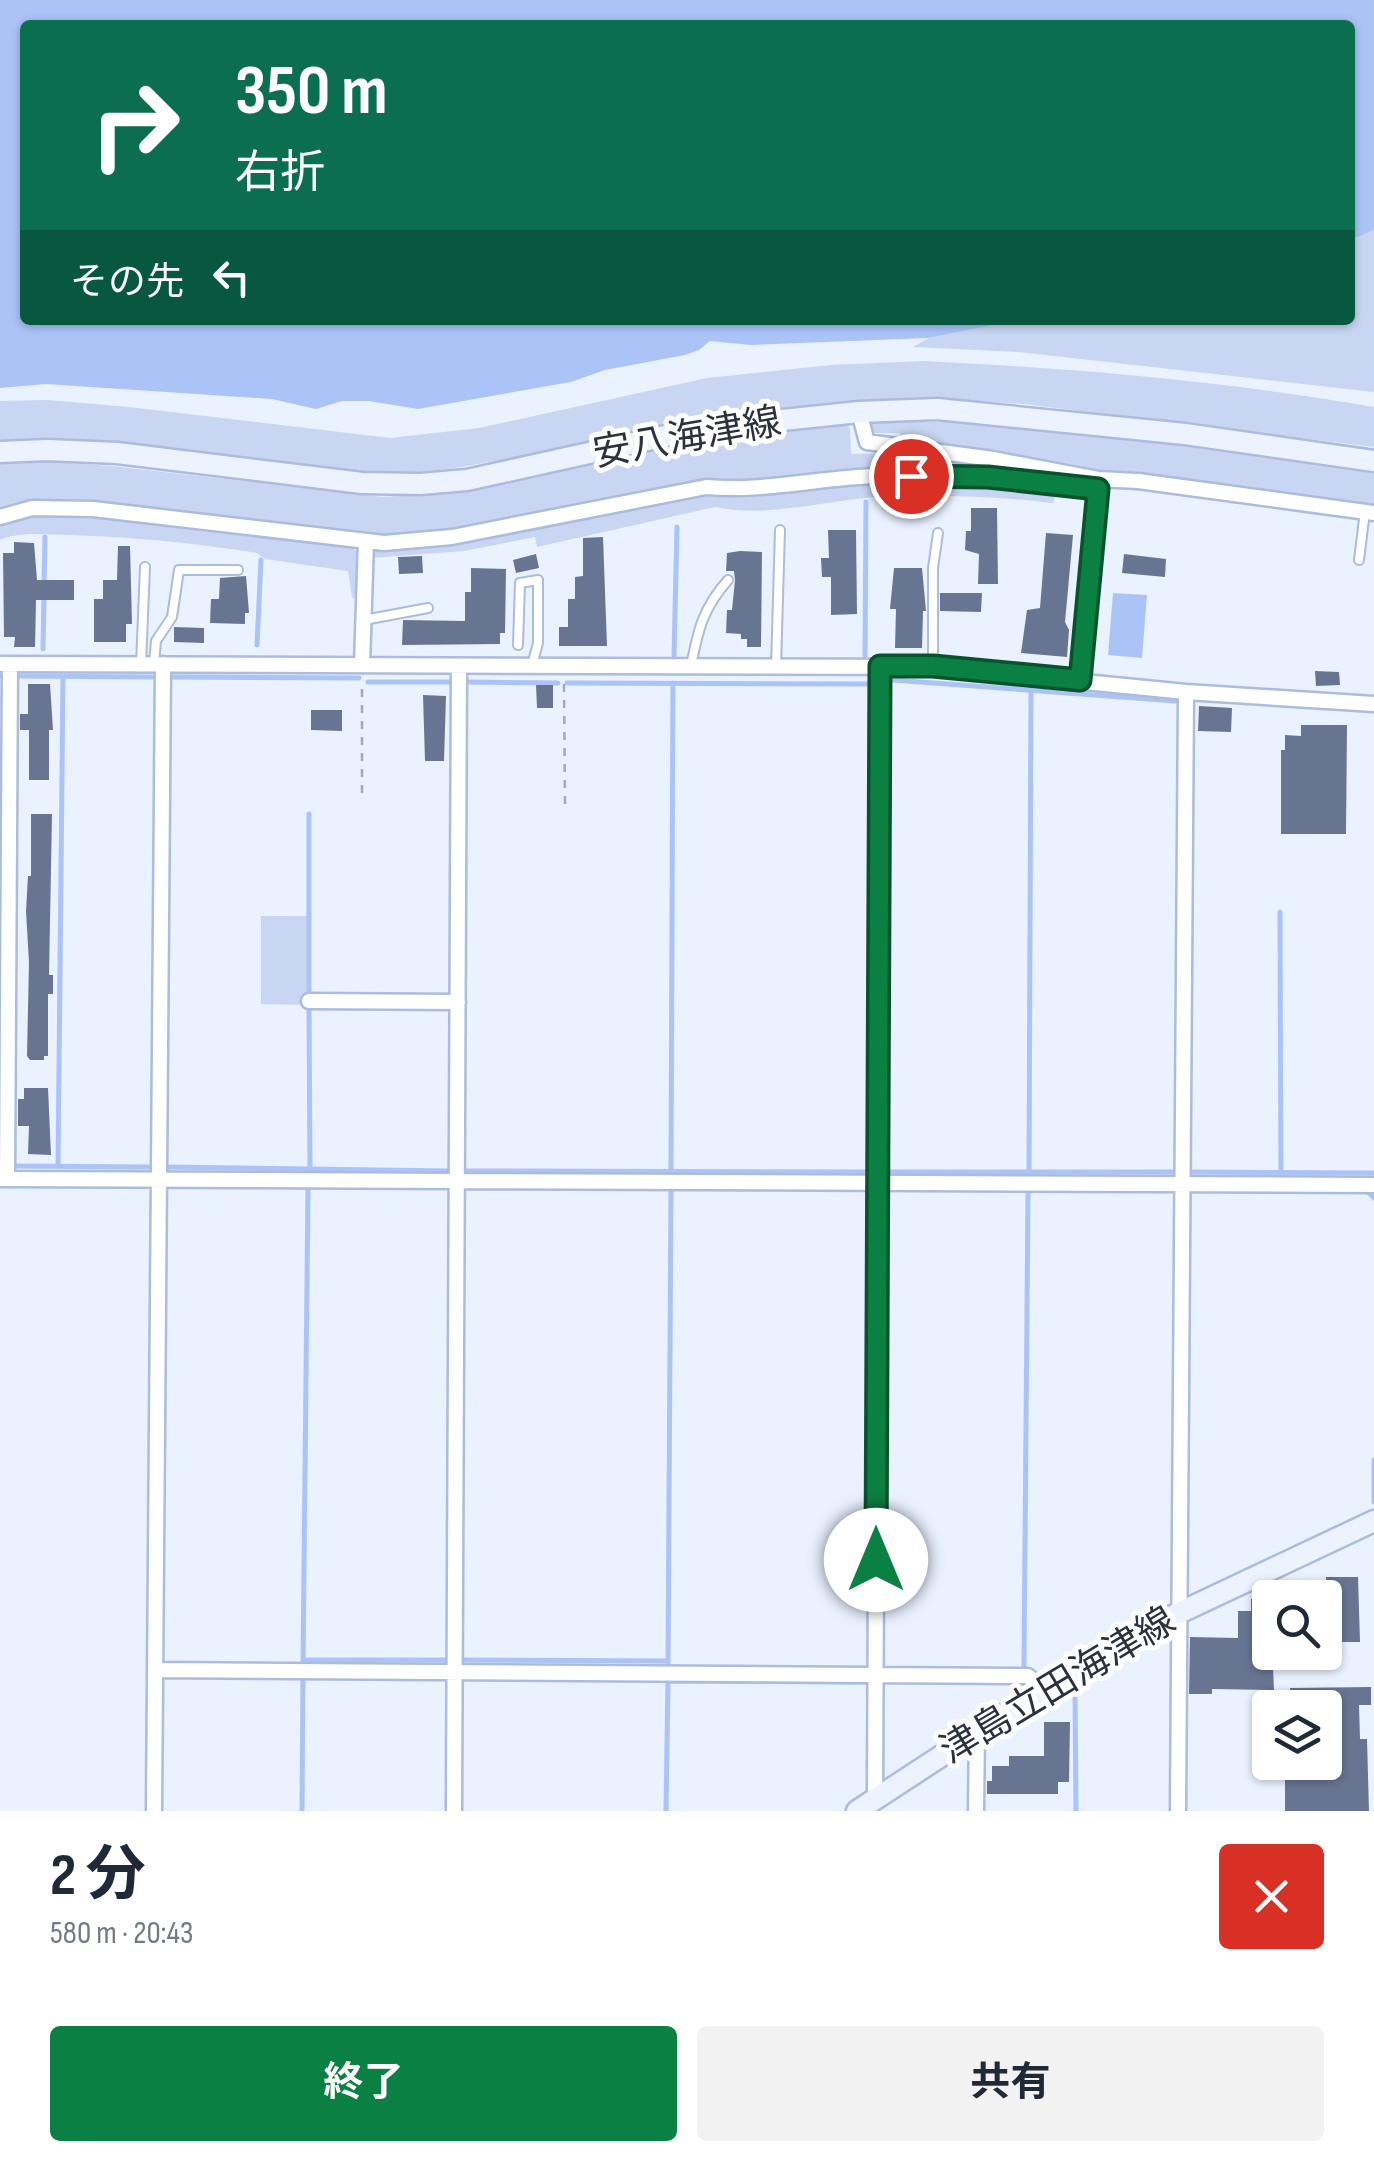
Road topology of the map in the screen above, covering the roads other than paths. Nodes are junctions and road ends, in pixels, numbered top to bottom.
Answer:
1 (859, 412) junction
2 (0, 452) edge
3 (1374, 461) edge
4 (1098, 484) junction
5 (1370, 512) edge
6 (0, 517) edge
7 (780, 530) dead end
8 (938, 533) dead end
9 (366, 541) junction
10 (1360, 560) dead end
11 (144, 567) dead end
12 (238, 570) dead end
13 (728, 580) dead end
14 (428, 608) dead end
15 (364, 620) junction
16 (518, 644) dead end
17 (5, 664) edge
18 (153, 664) junction
19 (362, 665) junction
20 (459, 666) junction
21 (880, 666) junction
22 (933, 666) junction
23 (531, 667) junction
24 (691, 667) junction
25 (776, 667) junction
26 (1080, 680) junction
27 (1186, 692) junction
28 (1374, 704) edge
29 (308, 1001) dead end
30 (458, 1002) junction
31 (4, 1179) edge
32 (157, 1180) junction
33 (457, 1180) junction
34 (878, 1183) junction
35 (1182, 1185) junction
36 (1374, 1185) edge
37 (1374, 1522) edge
38 (1179, 1612) junction
39 (157, 1670) junction
40 (455, 1672) junction
41 (875, 1673) junction
42 (1041, 1688) junction
43 (977, 1731) junction
44 (875, 1798) junction
45 (154, 1811) edge
46 (454, 1811) edge
47 (857, 1811) edge
48 (976, 1811) edge
49 (1178, 1811) edge

1 - 2 main road, 安八海津線
1 - 3 main road, 安八海津線
1 - 4 street
4 - 5 street
4 - 9 street
4 - 26 street
5 - 10 lane
6 - 9 street
7 - 25 lane
8 - 22 lane
9 - 15 street
11 - 18 lane
12 - 18 lane
13 - 24 lane
14 - 15 lane
15 - 19 street
16 - 23 lane
17 - 18 street
17 - 31 street
18 - 19 street
18 - 32 street
19 - 20 street
20 - 23 street
20 - 30 street
21 - 22 street
21 - 25 street
21 - 34 street
22 - 26 street
23 - 24 street
24 - 25 street
26 - 27 street
27 - 28 street
27 - 35 street
29 - 30 street
30 - 33 street
31 - 32 street
32 - 33 street
32 - 39 street
33 - 34 street
33 - 40 street
34 - 35 street
34 - 41 street
35 - 36 street
35 - 38 street
37 - 38 main road, 津島立田海津線
38 - 42 main road, 津島立田海津線
38 - 49 street
39 - 40 street
39 - 45 street
40 - 41 street
40 - 46 street
41 - 42 street
41 - 44 street
42 - 43 main road, 津島立田海津線
43 - 44 main road, 津島立田海津線
43 - 48 street
44 - 47 main road, 津島立田海津線

